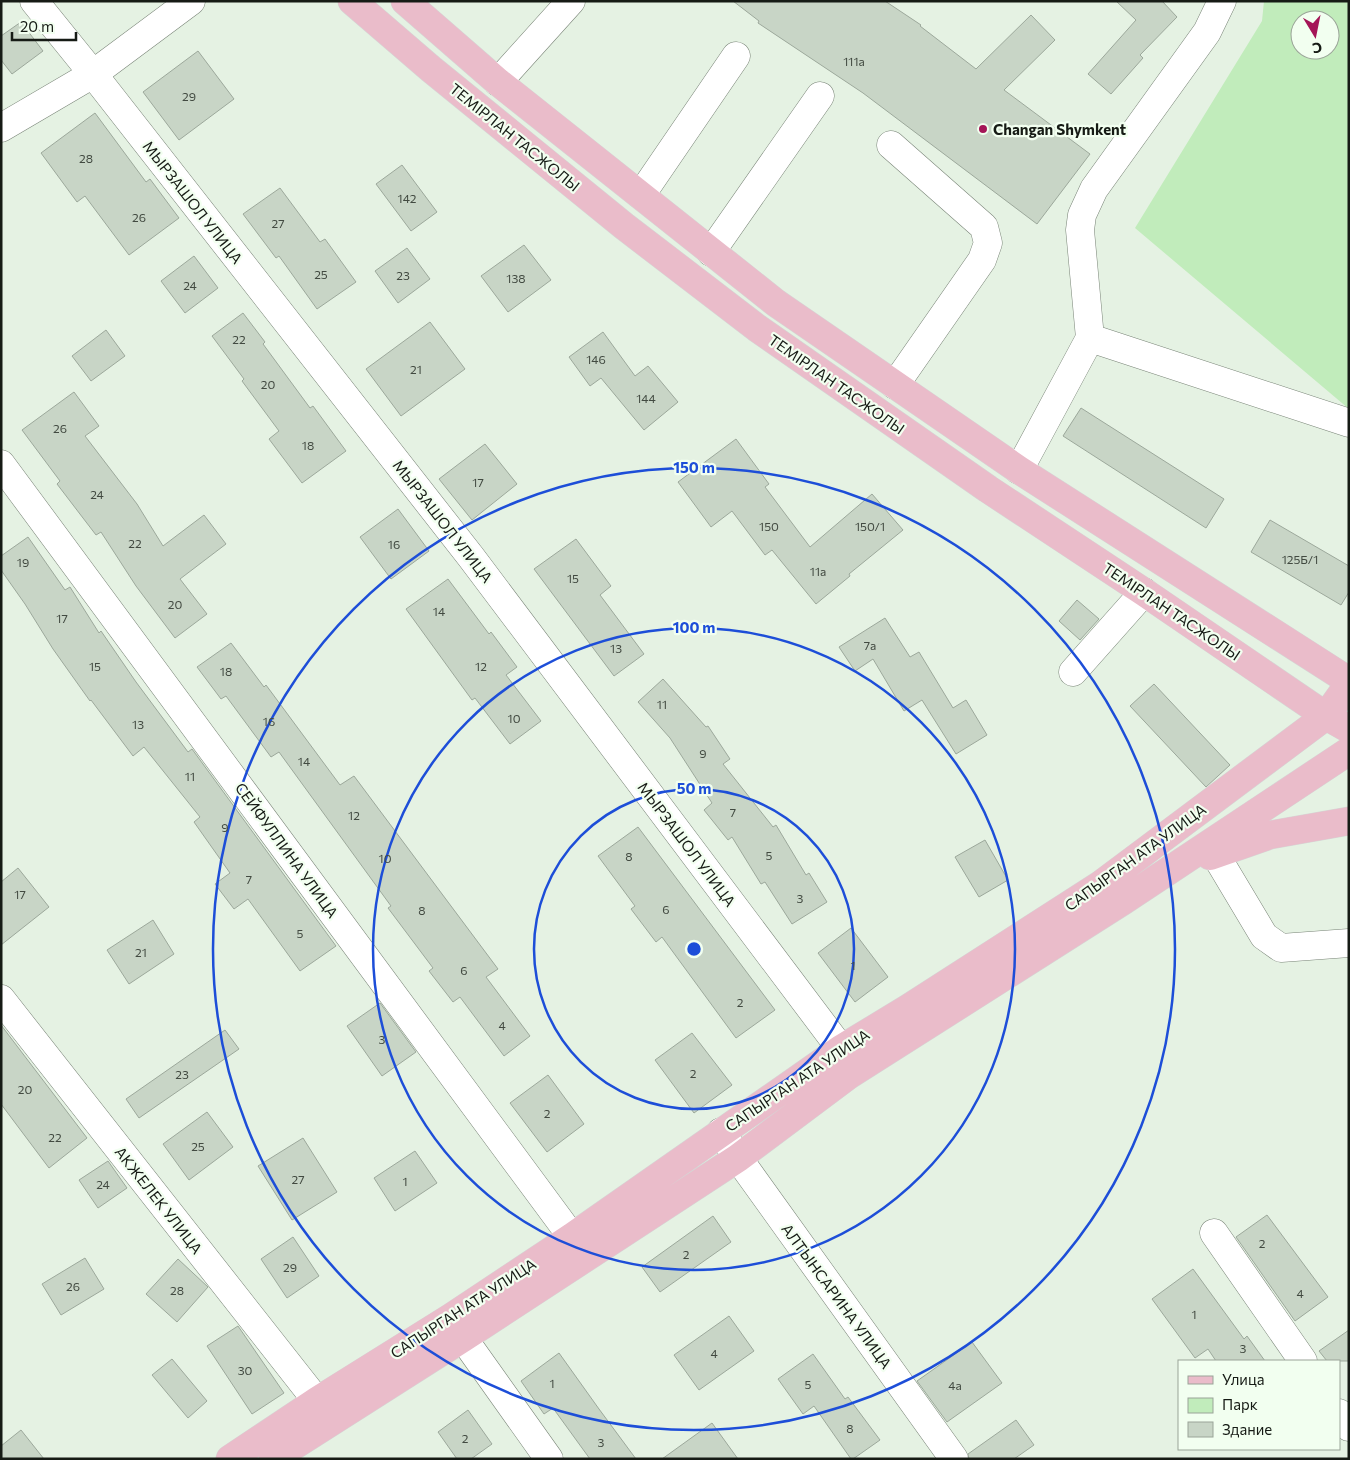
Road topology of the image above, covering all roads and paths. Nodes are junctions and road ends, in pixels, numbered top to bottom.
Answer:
1 (34, 1) edge
2 (191, 1) edge
3 (352, 1) edge
4 (405, 1) edge
5 (571, 1) edge
6 (1222, 1) edge
7 (736, 56) dead end
8 (93, 74) junction
9 (498, 82) junction
10 (820, 96) dead end
11 (1, 128) edge
12 (891, 144) dead end
13 (641, 195) junction
14 (711, 252) junction
15 (1090, 338) junction
16 (894, 385) junction
17 (1349, 423) edge
18 (1, 464) edge
19 (1019, 470) junction
20 (1144, 592) junction
21 (1073, 672) dead end
22 (1349, 682) edge
23 (1338, 722) edge
24 (1349, 751) edge
25 (1349, 821) edge
26 (1215, 854) junction
27 (1171, 869) junction
28 (1349, 942) edge
29 (1, 999) edge
30 (841, 1049) junction
31 (721, 1132) junction
32 (738, 1158) junction
33 (1214, 1233) dead end
34 (572, 1237) junction
35 (463, 1338) junction
36 (1302, 1360) edge
37 (317, 1401) junction
38 (1340, 1414) edge
39 (1349, 1427) edge
40 (230, 1459) edge
41 (273, 1459) edge
42 (549, 1459) edge
43 (954, 1459) edge

1 - 8 street, МЫРЗАШОЛ УЛИЦА
2 - 8 street
3 - 20 main road, ТЕМІРЛАН ТАСЖОЛЫ
4 - 9 main road
5 - 9 street
6 - 15 street
7 - 13 street
8 - 11 street
8 - 30 street, МЫРЗАШОЛ УЛИЦА
9 - 13 main road
10 - 14 street
12 - 16 street
13 - 14 main road
14 - 16 main road
15 - 17 street
15 - 19 street
16 - 19 main road
18 - 34 street, СЕЙФУЛЛИНА УЛИЦА
19 - 22 main road
20 - 21 street
20 - 23 main road, ТЕМІРЛАН ТАСЖОЛЫ
22 - 23 main road, САПЫРГАН АТА УЛИЦА
23 - 30 main road, САПЫРГАН АТА УЛИЦА
24 - 27 main road, САПЫРГАН АТА УЛИЦА
25 - 26 main road
26 - 27 main road
26 - 28 street
27 - 32 main road, САПЫРГАН АТА УЛИЦА
29 - 37 street, АКЖЕЛЕК УЛИЦА
30 - 31 main road, САПЫРГАН АТА УЛИЦА
31 - 32 street, АЛТЫНСАРИНА УЛИЦА
31 - 34 main road, САПЫРГАН АТА УЛИЦА
32 - 35 main road, САПЫРГАН АТА УЛИЦА
32 - 43 street, АЛТЫНСАРИНА УЛИЦА
33 - 36 street
34 - 37 main road, САПЫРГАН АТА УЛИЦА
35 - 41 main road, САПЫРГАН АТА УЛИЦА
35 - 42 street
37 - 40 main road, САПЫРГАН АТА УЛИЦА
38 - 39 street

